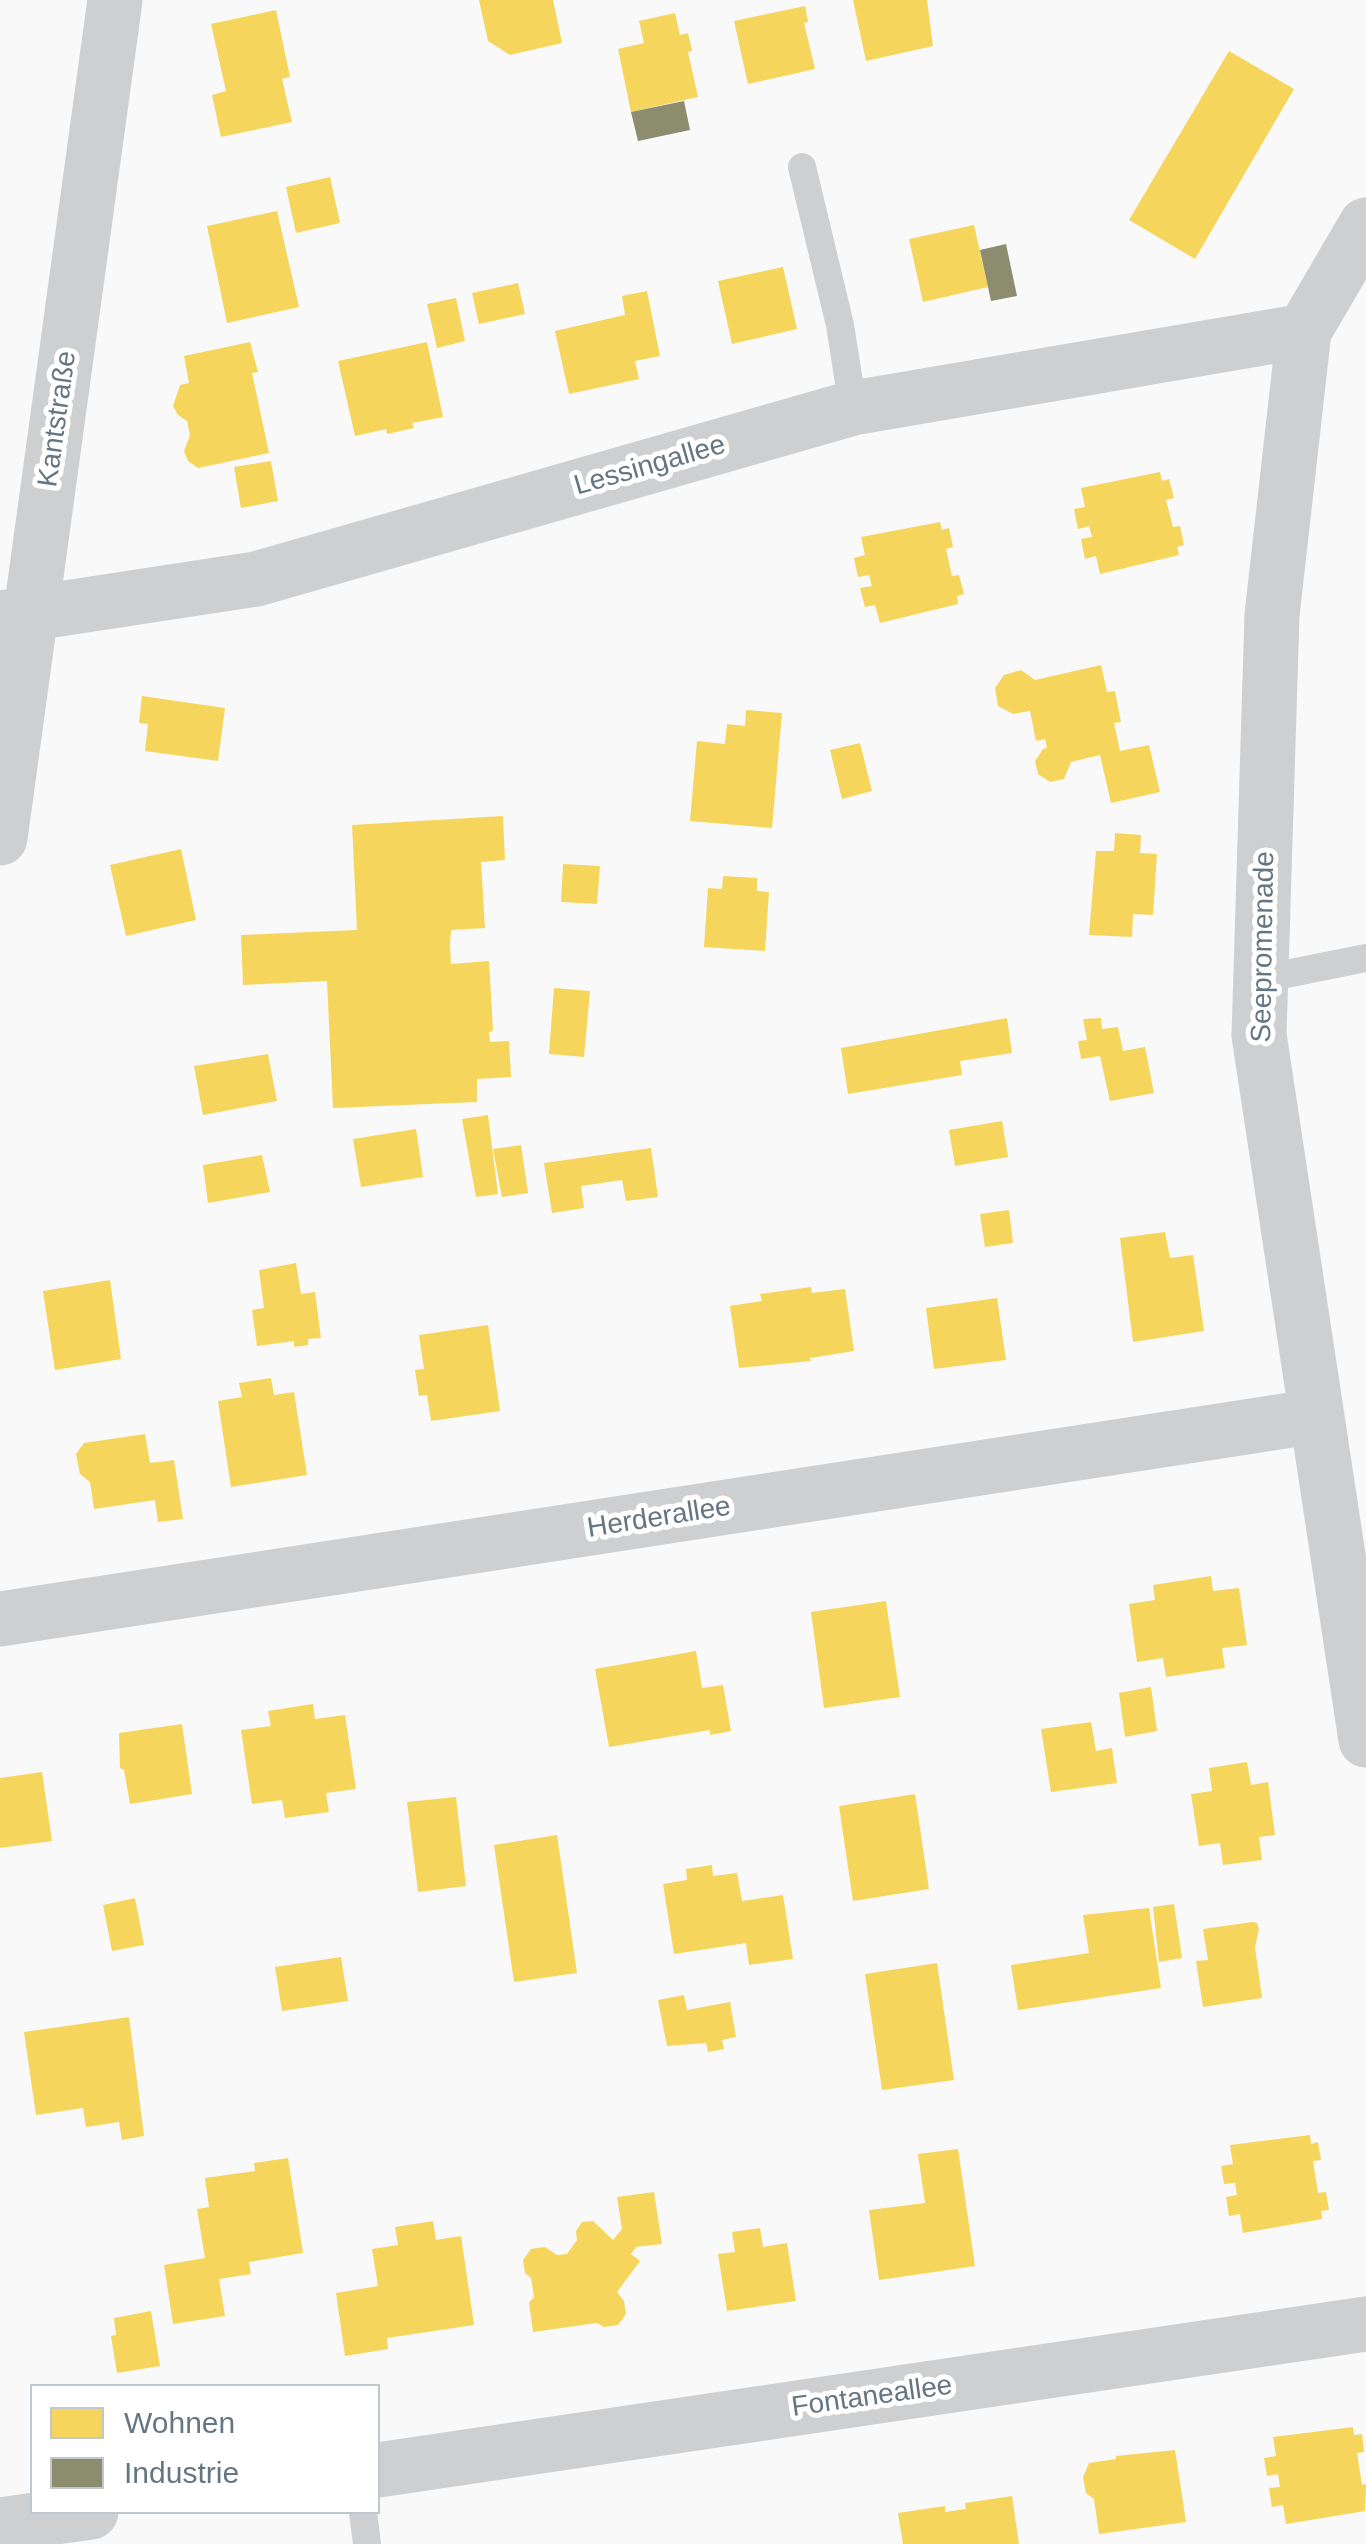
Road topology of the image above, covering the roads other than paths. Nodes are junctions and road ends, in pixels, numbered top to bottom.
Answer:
1 (115, 0) edge
2 (802, 167) dead end
3 (1357, 256) edge
4 (1304, 331) junction
5 (853, 408) junction
6 (16, 616) edge
7 (0, 838) edge
8 (1366, 958) edge
9 (1261, 979) junction
10 (1317, 1416) junction
11 (0, 1620) edge
12 (1366, 1740) edge
13 (1366, 2324) edge
14 (380, 2470) edge
15 (76, 2514) edge
16 (363, 2514) edge
17 (0, 2524) edge
18 (367, 2544) edge

1 - 6 street, Kantstraße
2 - 5 lane
3 - 4 street, Seepromenade
4 - 5 street, Lessingallee
4 - 9 street, Seepromenade
5 - 6 street, Lessingallee
6 - 7 street, Kantstraße
8 - 9 lane
9 - 10 street, Seepromenade
10 - 11 street, Herderallee
10 - 12 street, Seepromenade
13 - 14 street, Fontaneallee
15 - 17 street
16 - 18 lane

